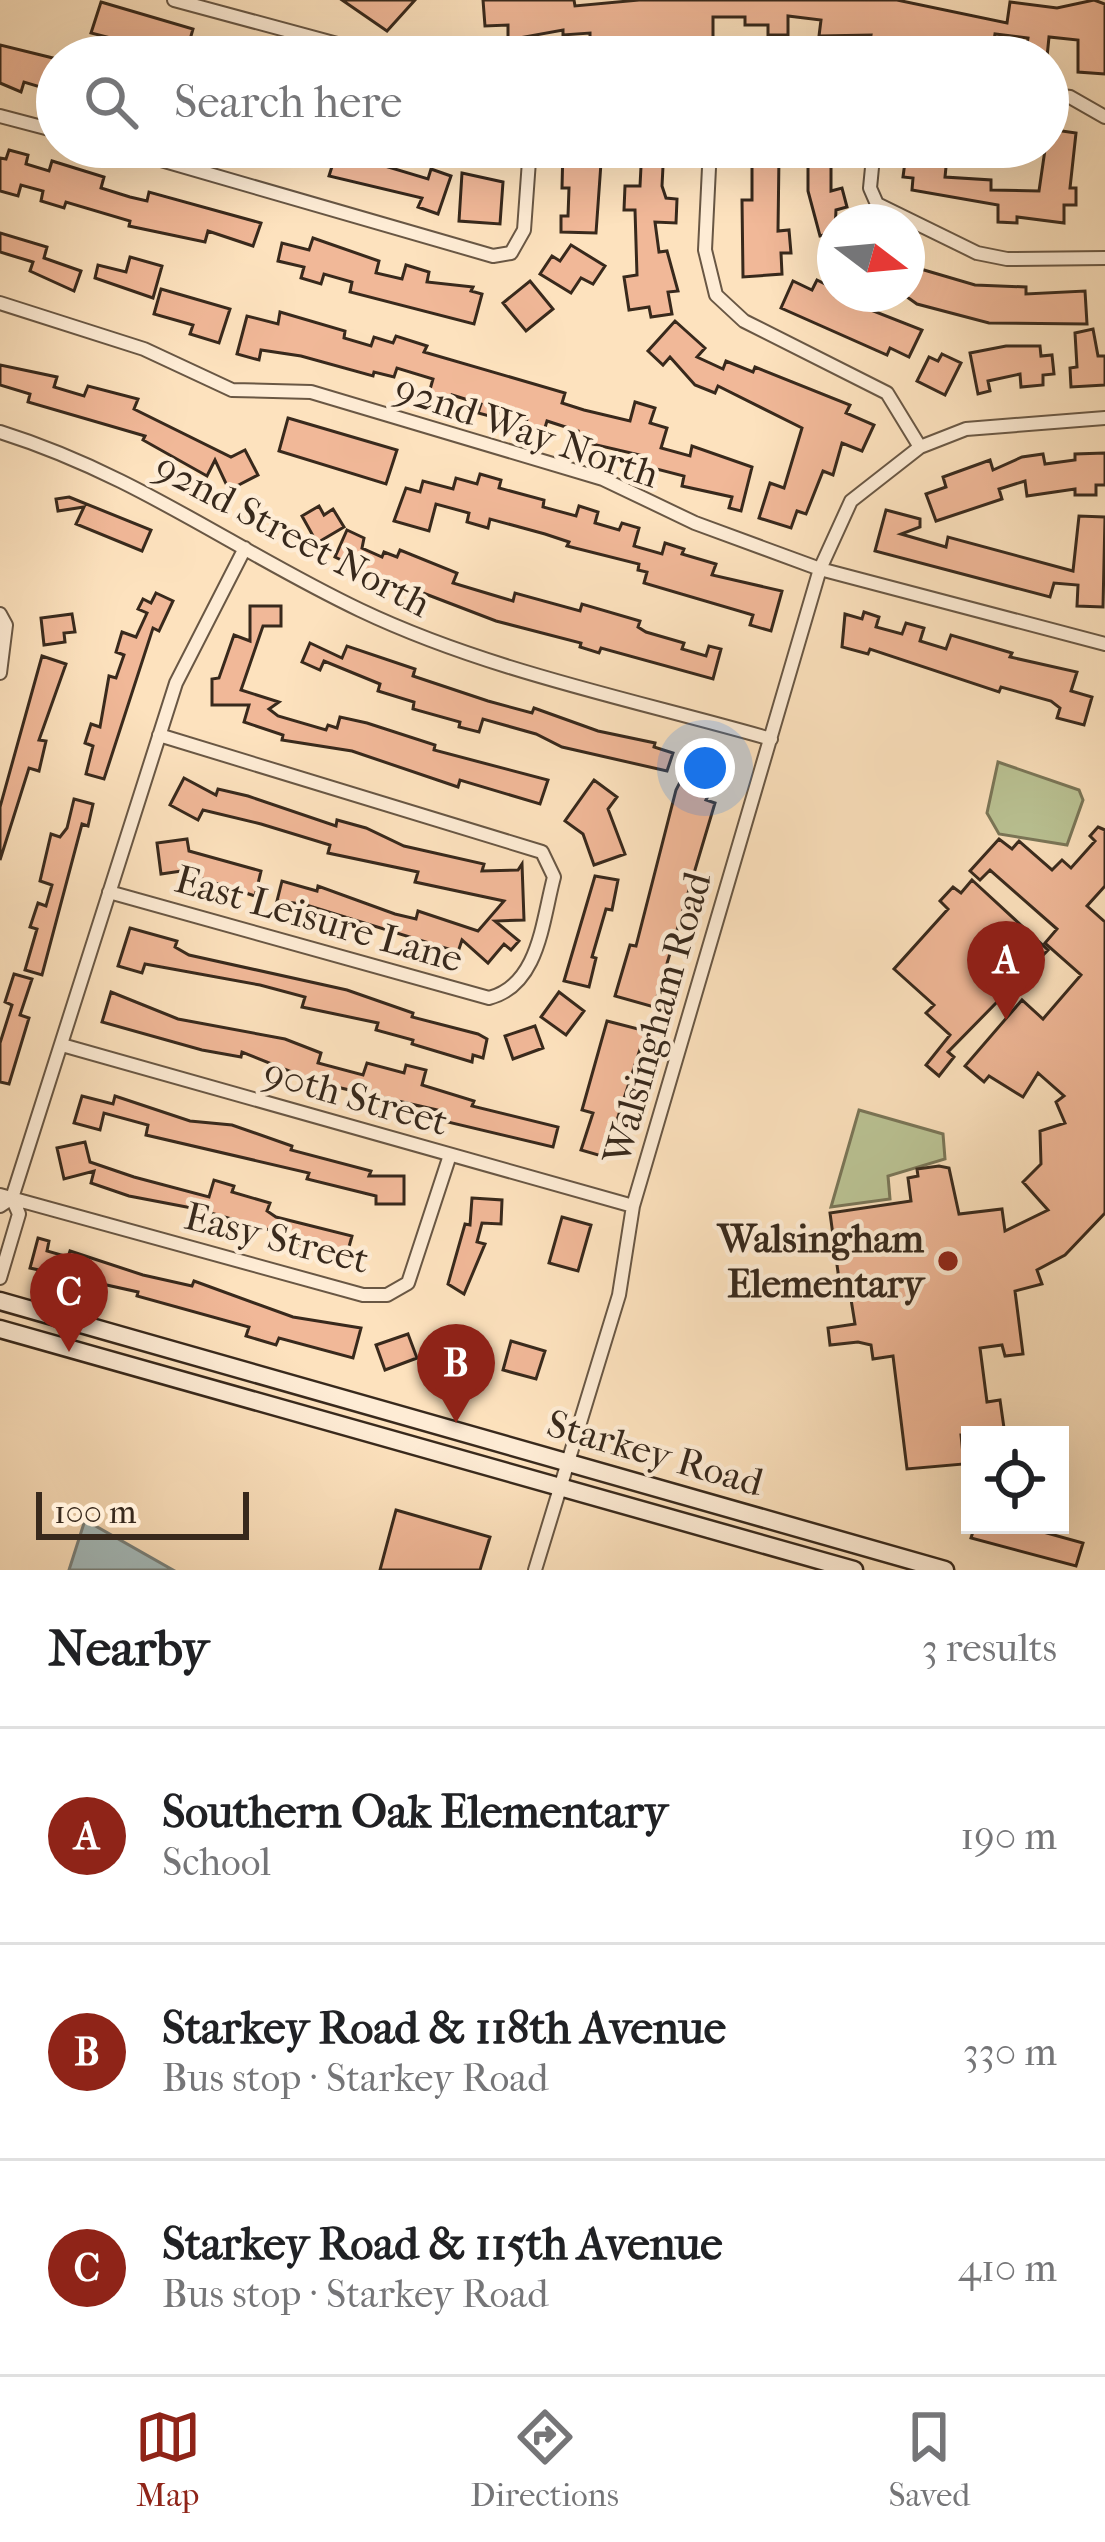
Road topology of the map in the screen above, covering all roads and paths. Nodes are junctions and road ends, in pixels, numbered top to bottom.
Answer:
1 (174, 0) edge
2 (308, 36) edge
3 (1069, 97) edge
4 (0, 116) edge
5 (1105, 117) edge
6 (36, 125) edge
7 (189, 168) edge
8 (528, 168) edge
9 (709, 168) edge
10 (872, 168) edge
11 (1105, 258) edge
12 (0, 303) edge
13 (1105, 418) edge
14 (0, 432) edge
15 (920, 447) junction
16 (245, 548) junction
17 (820, 569) junction
18 (0, 614) edge
19 (1105, 644) edge
20 (0, 673) edge
21 (159, 735) junction
22 (771, 739) junction
23 (109, 892) junction
24 (62, 1045) junction
25 (450, 1155) junction
26 (4, 1200) edge
27 (633, 1206) junction
28 (0, 1278) edge
29 (0, 1301) edge
30 (0, 1329) edge
31 (569, 1463) junction
32 (564, 1487) junction
33 (535, 1570) edge
34 (854, 1570) edge
35 (945, 1570) edge

1 - 2 street
3 - 5 street
4 - 6 street
7 - 8 street
9 - 15 street
10 - 11 street
12 - 17 street, 92nd Way North
13 - 15 street, Walsingham Road
14 - 16 street, 92nd Street North
15 - 17 street, Walsingham Road
16 - 21 street
16 - 22 street, 92nd Street North
17 - 19 street, 92nd Way North
17 - 22 street, Walsingham Road
18 - 20 street
21 - 23 street
21 - 23 street, East Leisure Lane
22 - 27 street, Walsingham Road
23 - 24 street
24 - 25 street, 90th Street
24 - 26 street
25 - 26 street, Easy Street
25 - 27 street, 90th Street
26 - 28 street
27 - 31 street, Walsingham Road
29 - 31 main road, Starkey Road
30 - 32 main road, Starkey Road
31 - 32 street, Walsingham Road
31 - 35 main road, Starkey Road
32 - 33 street, Walsingham Road
32 - 34 main road, Starkey Road

